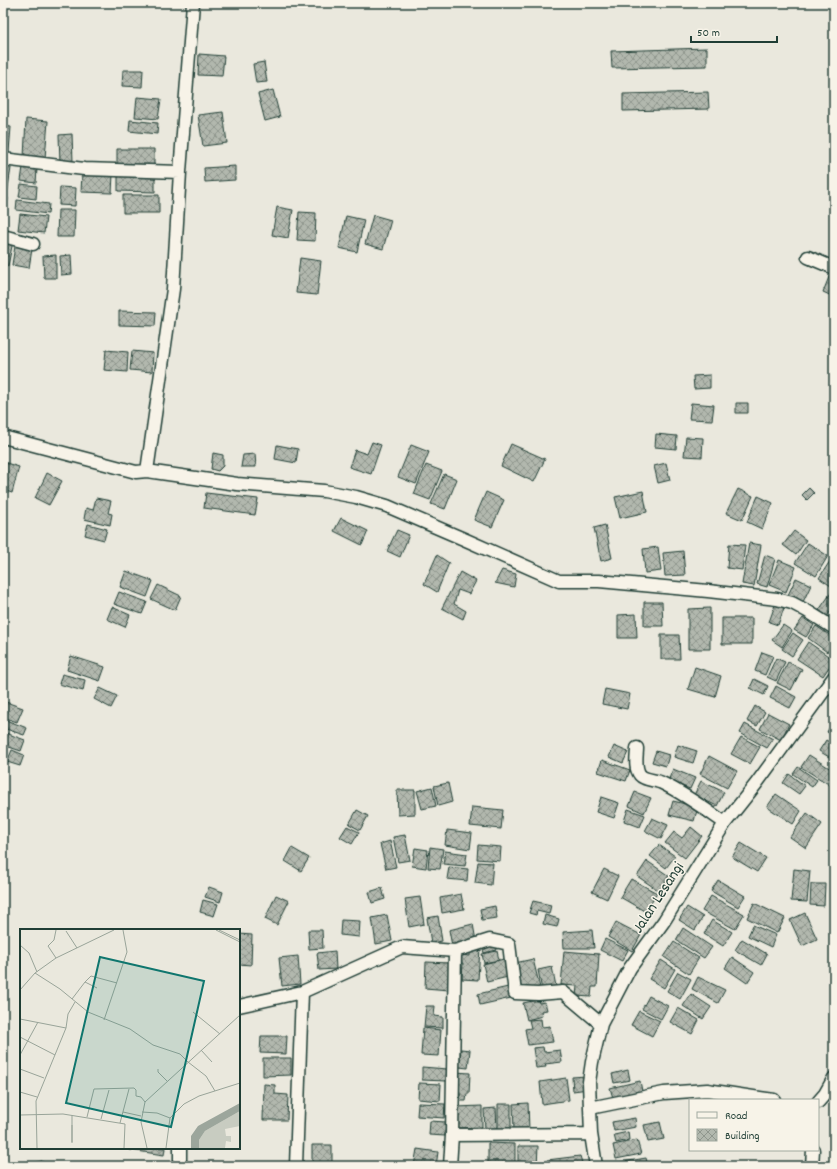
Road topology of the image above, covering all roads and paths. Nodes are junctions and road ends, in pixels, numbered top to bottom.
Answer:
1 (193, 3) edge
2 (3, 159) edge
3 (180, 172) junction
4 (3, 236) edge
5 (33, 244) dead end
6 (808, 257) dead end
7 (834, 268) edge
8 (3, 437) edge
9 (147, 471) junction
10 (834, 628) edge
11 (834, 677) edge
12 (637, 748) dead end
13 (725, 823) junction
14 (455, 951) junction
15 (302, 992) junction
16 (240, 1006) edge
17 (601, 1024) junction
18 (834, 1078) edge
19 (767, 1099) edge
20 (819, 1101) edge
21 (590, 1108) junction
22 (591, 1134) junction
23 (452, 1135) junction
24 (180, 1149) edge
25 (813, 1151) edge
26 (180, 1166) edge
27 (296, 1166) edge
28 (450, 1166) edge
29 (596, 1166) edge
30 (812, 1166) edge

1 - 3 street
2 - 3 street
3 - 9 street
4 - 5 street
6 - 7 street
8 - 9 street
9 - 10 street
11 - 13 street, Jalan Lesangi
12 - 13 street
13 - 17 street, Jalan Lesangi
14 - 15 street
14 - 17 street
14 - 23 street
15 - 16 street
15 - 27 street
17 - 21 street, Jalan Lesangi
18 - 20 street
19 - 21 street
21 - 22 street, Jalan Lesangi
22 - 23 street
22 - 29 street, Jalan Lesangi
23 - 28 street
24 - 26 street
25 - 30 street

